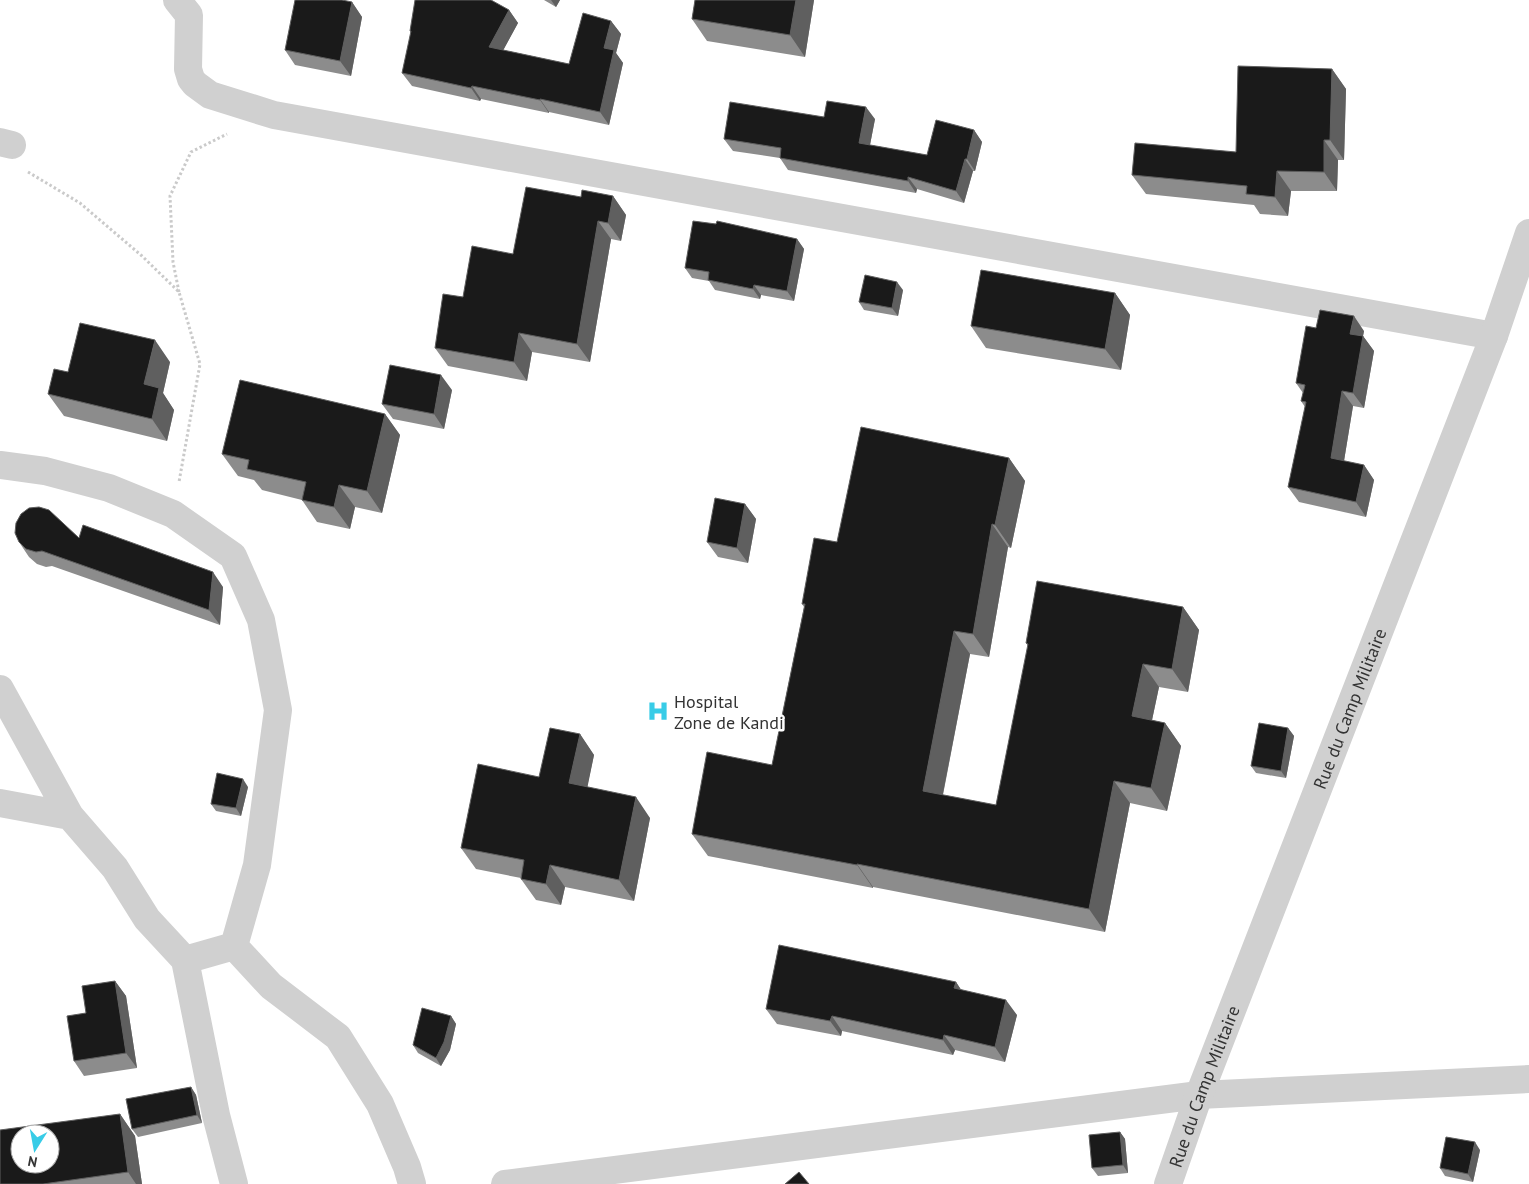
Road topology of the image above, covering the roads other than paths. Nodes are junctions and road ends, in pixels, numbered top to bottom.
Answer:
1 (177, 0) edge
2 (1529, 233) edge
3 (1494, 336) junction
4 (0, 465) edge
5 (0, 689) edge
6 (0, 803) edge
7 (70, 816) junction
8 (234, 946) junction
9 (185, 960) junction
10 (1529, 1079) edge
11 (1199, 1095) junction
12 (234, 1184) edge
13 (412, 1184) edge
14 (505, 1184) edge
15 (1168, 1184) edge

1 - 3 street
2 - 3 street, Rue du Camp Militaire
3 - 11 street, Rue du Camp Militaire
4 - 8 street
5 - 7 street
6 - 7 street
7 - 9 street
8 - 9 street
8 - 13 street
9 - 12 street
10 - 11 street
11 - 14 street
11 - 15 street, Rue du Camp Militaire

